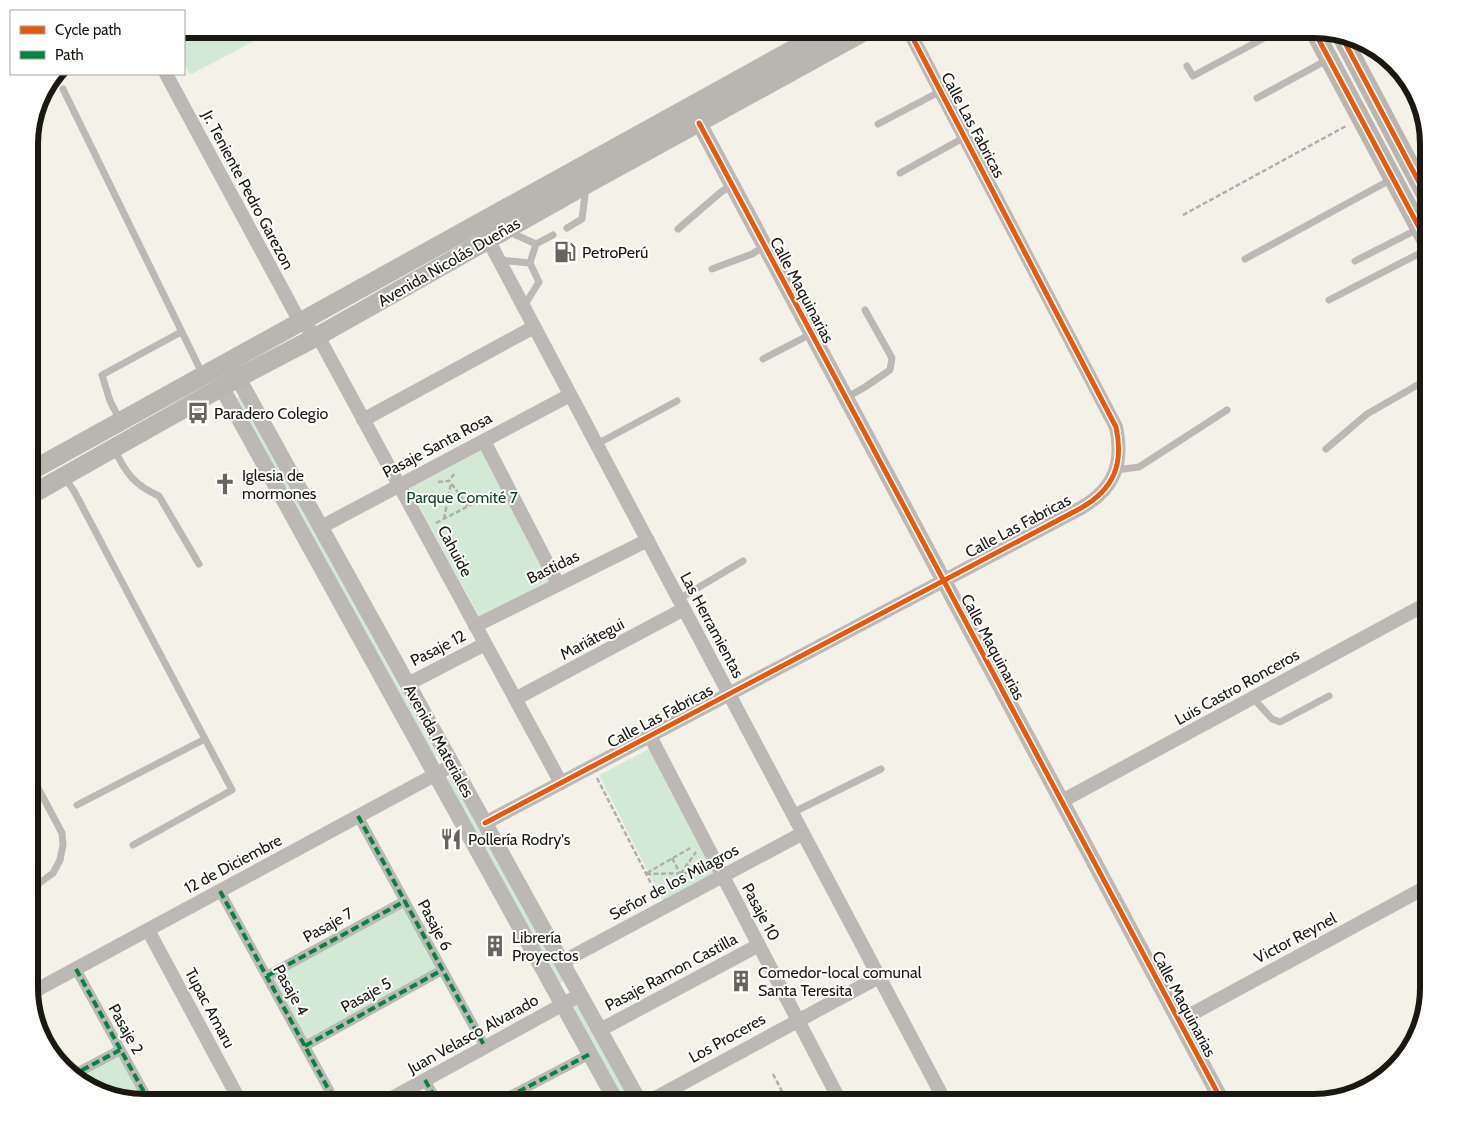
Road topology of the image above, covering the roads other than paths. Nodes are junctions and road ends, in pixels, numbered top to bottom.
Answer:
1 (814, 38) edge
2 (853, 38) edge
3 (913, 38) edge
4 (1264, 38) edge
5 (1318, 38) edge
6 (1345, 42) edge
7 (1330, 59) junction
8 (1187, 66) dead end
9 (167, 75) edge
10 (62, 90) dead end
11 (941, 91) junction
12 (1257, 98) dead end
13 (699, 123) junction
14 (878, 124) dead end
15 (965, 137) junction
16 (588, 162) junction
17 (1420, 166) edge
18 (900, 173) dead end
19 (1393, 178) junction
20 (592, 181) junction
21 (732, 185) junction
22 (479, 222) junction
23 (567, 228) dead end
24 (678, 229) dead end
25 (1420, 229) edge
26 (505, 230) junction
27 (554, 235) dead end
28 (1420, 238) edge
29 (488, 240) junction
30 (536, 244) junction
31 (765, 246) junction
32 (1420, 253) edge
33 (1245, 259) dead end
34 (499, 260) junction
35 (1355, 262) dead end
36 (530, 263) junction
37 (712, 269) dead end
38 (1329, 300) dead end
39 (524, 307) junction
40 (865, 310) dead end
41 (300, 322) junction
42 (534, 327) junction
43 (181, 332) junction
44 (812, 334) junction
45 (318, 336) junction
46 (763, 360) dead end
47 (203, 376) junction
48 (238, 378) junction
49 (1420, 384) edge
50 (222, 388) junction
51 (570, 395) junction
52 (846, 398) junction
53 (677, 401) dead end
54 (1227, 410) dead end
55 (363, 420) junction
56 (121, 421) junction
57 (484, 441) junction
58 (597, 444) junction
59 (1326, 448) dead end
60 (113, 449) junction
61 (38, 467) edge
62 (1116, 470) junction
63 (64, 477) junction
64 (399, 485) junction
65 (38, 491) edge
66 (321, 527) junction
67 (648, 540) junction
68 (743, 561) dead end
69 (199, 564) dead end
70 (943, 580) junction
71 (558, 584) junction
72 (682, 604) junction
73 (1420, 606) edge
74 (475, 626) junction
75 (485, 644) junction
76 (408, 684) junction
77 (729, 694) junction
78 (1329, 696) dead end
79 (1253, 698) junction
80 (515, 699) junction
81 (650, 736) junction
82 (205, 739) junction
83 (453, 765) junction
84 (881, 770) dead end
85 (435, 775) junction
86 (561, 783) junction
87 (38, 788) edge
88 (1062, 801) junction
89 (78, 805) dead end
90 (792, 813) junction
91 (358, 816) junction
92 (485, 823) junction
93 (803, 833) junction
94 (133, 845) dead end
95 (722, 874) junction
96 (38, 884) edge
97 (1420, 890) edge
98 (220, 891) junction
99 (405, 901) junction
100 (148, 930) junction
101 (759, 945) junction
102 (562, 962) junction
103 (76, 969) junction
104 (442, 970) junction
105 (267, 976) junction
106 (879, 977) junction
107 (38, 989) edge
108 (580, 995) junction
109 (562, 1004) junction
110 (798, 1020) junction
111 (1178, 1020) junction
112 (600, 1030) junction
113 (305, 1046) junction
114 (484, 1047) junction
115 (120, 1050) junction
116 (590, 1054) junction
117 (78, 1072) edge
118 (425, 1080) junction
119 (145, 1094) edge
120 (236, 1094) edge
121 (331, 1094) edge
122 (399, 1094) edge
123 (433, 1094) edge
124 (514, 1094) edge
125 (612, 1094) edge
126 (635, 1094) edge
127 (662, 1094) edge
128 (836, 1094) edge
129 (941, 1094) edge
130 (1218, 1094) edge

1 - 16 main road, Avenida Nicolás Dueñas
2 - 13 main road, Avenida Nicolás Dueñas
3 - 11 street, Calle Las Fabricas
4 - 8 lane
5 - 7 main road
6 - 17 main road
7 - 12 lane
7 - 19 main road
9 - 41 street, Jr. Teniente Pedro Garezon
10 - 43 lane
11 - 14 lane
11 - 15 street, Calle Las Fabricas
13 - 20 main road, Avenida Nicolás Dueñas
13 - 21 street, Calle Maquinarias
15 - 18 lane
15 - 62 street, Calle Las Fabricas
16 - 20 main road
16 - 22 main road, Avenida Nicolás Dueñas
19 - 25 main road
19 - 33 lane
20 - 23 lane
20 - 26 main road, Avenida Nicolás Dueñas
21 - 24 lane
21 - 31 street, Calle Maquinarias
22 - 29 street, Las Herramientas
22 - 41 main road, Avenida Nicolás Dueñas
26 - 29 main road, Avenida Nicolás Dueñas
26 - 30 lane
27 - 30 lane
28 - 35 lane
29 - 34 street, Las Herramientas
29 - 45 main road, Avenida Nicolás Dueñas
30 - 36 lane
31 - 37 lane
31 - 44 street, Calle Maquinarias
32 - 38 lane
34 - 36 lane
34 - 39 street, Las Herramientas
36 - 39 lane
39 - 42 street, Las Herramientas
40 - 52 lane
41 - 45 street
41 - 47 main road, Avenida Nicolás Dueñas
42 - 51 street, Las Herramientas
42 - 55 street
43 - 47 lane
43 - 56 lane
44 - 46 lane
44 - 52 street, Calle Maquinarias
45 - 48 main road, Avenida Nicolás Dueñas
45 - 55 street, Cahuide
47 - 56 main road, Avenida Nicolás Dueñas
48 - 50 main road, Avenida Nicolás Dueñas
48 - 66 street, Avenida Materiales
49 - 59 lane
50 - 60 main road, Avenida Nicolás Dueñas
50 - 85 street, Avenida Materiales
51 - 57 street, Pasaje Santa Rosa
51 - 58 street, Las Herramientas
52 - 70 street, Calle Maquinarias
53 - 58 lane
54 - 62 lane
55 - 64 street, Cahuide
56 - 61 main road, Avenida Nicolás Dueñas
57 - 64 street, Pasaje Santa Rosa
57 - 71 street
58 - 67 street, Las Herramientas
60 - 63 main road, Avenida Nicolás Dueñas
60 - 69 lane
62 - 70 street, Calle Las Fabricas
63 - 65 main road, Avenida Nicolás Dueñas
63 - 82 lane
64 - 66 street, Pasaje Santa Rosa
64 - 74 street, Cahuide
66 - 76 street, Avenida Materiales
67 - 71 street, Bastidas
67 - 72 street, Las Herramientas
68 - 72 lane
70 - 77 street, Calle Las Fabricas
70 - 88 street, Calle Maquinarias
71 - 74 street, Bastidas
72 - 77 street, Las Herramientas
72 - 80 street, Mariátegui
73 - 79 street, Luis Castro Ronceros
74 - 75 street, Cahuide
75 - 76 street, Pasaje 12
75 - 80 street, Cahuide
76 - 83 street, Avenida Materiales
77 - 81 street, Calle Las Fabricas
77 - 90 street, Las Herramientas
78 - 79 lane
79 - 88 street, Luis Castro Ronceros
80 - 86 street, Cahuide
81 - 86 street, Calle Las Fabricas
81 - 95 street, Pasaje 10
82 - 89 lane
82 - 94 lane
83 - 85 street, 12 de Diciembre
83 - 92 street, Avenida Materiales
84 - 90 lane
85 - 91 street, 12 de Diciembre
85 - 109 street, Avenida Materiales
86 - 92 street, Calle Las Fabricas
87 - 96 lane
88 - 111 street, Calle Maquinarias
90 - 93 street, Las Herramientas
91 - 98 street, 12 de Diciembre
91 - 99 street, Pasaje 6
92 - 102 street, Avenida Materiales
93 - 95 street, Señor de los Milagros
93 - 106 street, Las Herramientas
95 - 101 street, Pasaje 10
95 - 102 street, Señor de los Milagros
97 - 111 street, Victor Reynel
98 - 100 street, 12 de Diciembre
98 - 105 street, Pasaje 4
99 - 104 street, Pasaje 6
99 - 105 street, Pasaje 7
100 - 103 street, 12 de Diciembre
100 - 120 street, Tupac Amaru
101 - 110 street, Pasaje 10
101 - 112 street, Pasaje Ramon Castilla
102 - 108 street, Avenida Materiales
103 - 107 street, 12 de Diciembre
103 - 115 street, Pasaje 2
104 - 113 street, Pasaje 5
104 - 114 street, Pasaje 6
105 - 113 street, Pasaje 4
106 - 110 street, Los Proceres
106 - 129 street, Las Herramientas
108 - 109 street, Juan Velasco Alvarado
108 - 112 street, Avenida Materiales
109 - 114 street, Juan Velasco Alvarado
109 - 116 street, Avenida Materiales
110 - 127 street, Los Proceres
110 - 128 street, Pasaje 10
111 - 130 street, Calle Maquinarias
112 - 126 street, Avenida Materiales
113 - 121 street, Pasaje 4
114 - 118 street, Juan Velasco Alvarado
115 - 117 street
115 - 119 street, Pasaje 2
116 - 124 street
116 - 125 street, Avenida Materiales
118 - 122 street, Juan Velasco Alvarado
118 - 123 street

